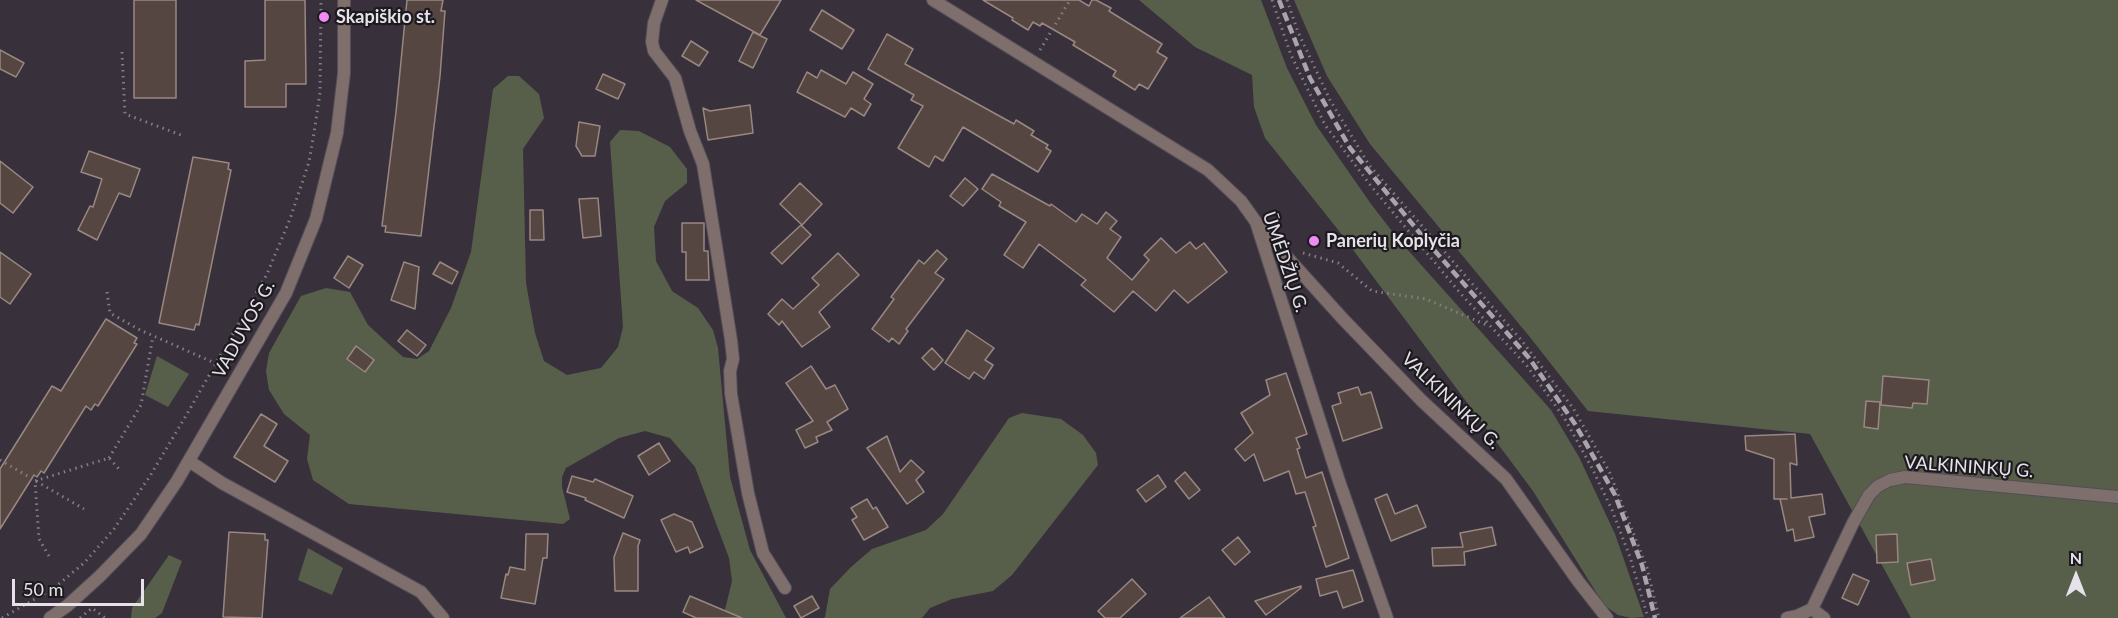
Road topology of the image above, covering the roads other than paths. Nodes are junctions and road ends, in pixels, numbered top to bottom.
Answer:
1 (344, 0) edge
2 (662, 0) edge
3 (933, 0) edge
4 (1256, 222) junction
5 (189, 461) junction
6 (2118, 497) edge
7 (784, 588) dead end
8 (1812, 609) junction
9 (50, 618) edge
10 (443, 618) edge
11 (1387, 618) edge
12 (1607, 618) edge
13 (1787, 618) edge
14 (1824, 618) edge

1 - 5 street, VADUVOS G.
2 - 7 street
3 - 4 street, ŪMĖDŽIŲ G.
4 - 11 street, ŪMĖDŽIŲ G.
4 - 12 street, VALKININKŲ G.
5 - 9 street, VADUVOS G.
5 - 10 street
6 - 8 street, VALKININKŲ G.
8 - 13 street
8 - 14 street

